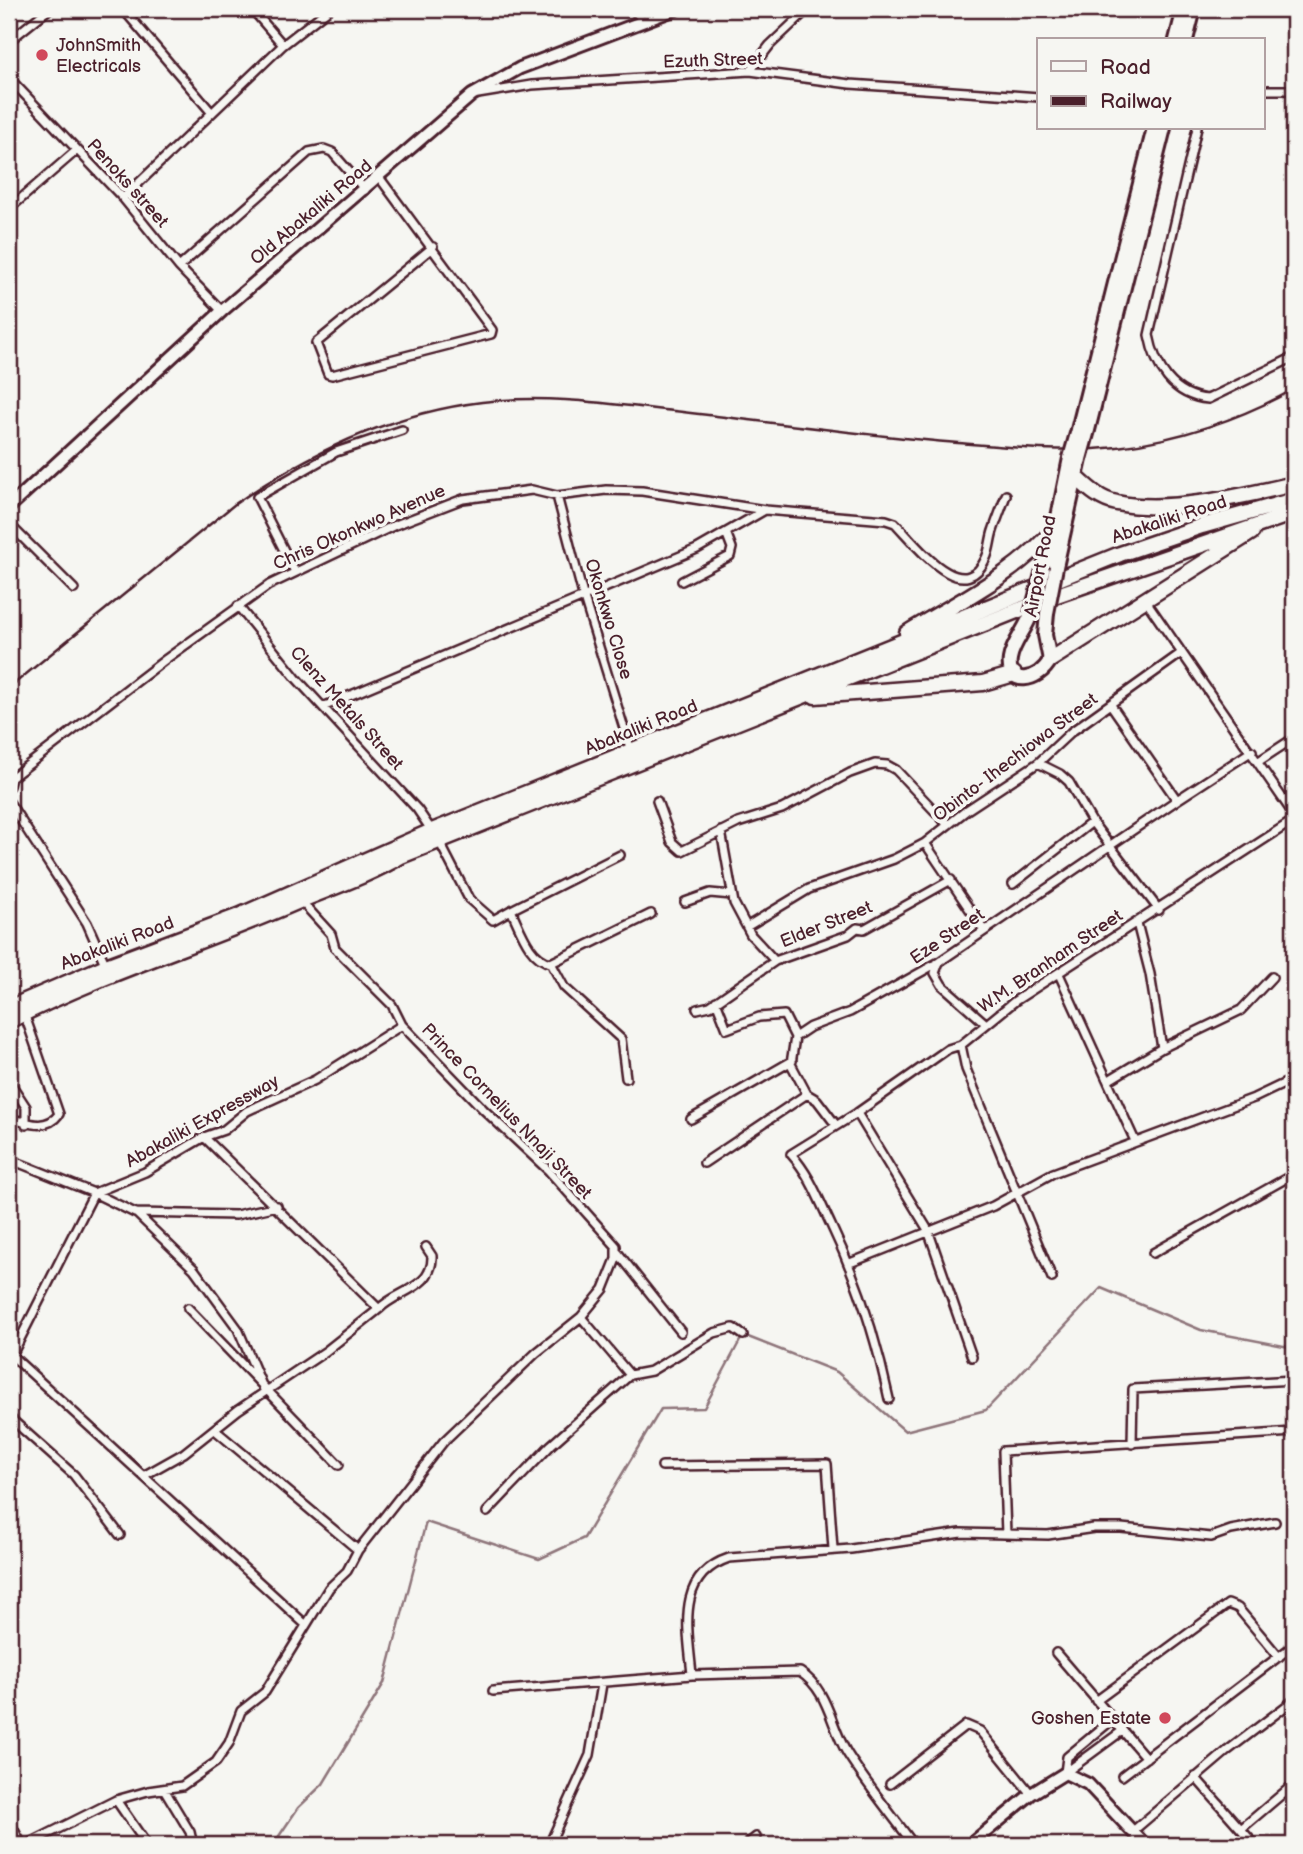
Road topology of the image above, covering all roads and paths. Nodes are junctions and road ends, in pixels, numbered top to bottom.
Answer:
1 (49, 9) edge
2 (123, 9) edge
3 (252, 9) edge
4 (329, 9) edge
5 (633, 9) edge
6 (676, 9) edge
7 (808, 9) edge
8 (1184, 9) edge
9 (1194, 9) edge
10 (644, 22) junction
11 (1177, 38) edge
12 (1187, 38) edge
13 (9, 41) edge
14 (283, 45) junction
15 (750, 71) junction
16 (9, 78) edge
17 (1264, 90) edge
18 (1294, 90) edge
19 (472, 95) junction
20 (1037, 97) edge
21 (212, 113) junction
22 (1154, 130) edge
23 (1163, 130) edge
24 (1197, 130) edge
25 (77, 150) junction
26 (379, 177) junction
27 (365, 190) junction
28 (123, 198) junction
29 (9, 209) edge
30 (433, 247) junction
31 (179, 267) junction
32 (222, 311) junction
33 (1294, 357) edge
34 (402, 430) dead end
35 (1083, 430) junction
36 (1075, 459) junction
37 (1076, 477) junction
38 (1294, 484) edge
39 (1006, 495) dead end
40 (557, 496) junction
41 (1294, 500) edge
42 (9, 507) edge
43 (765, 510) junction
44 (1294, 513) edge
45 (1271, 520) junction
46 (9, 524) edge
47 (1056, 527) junction
48 (727, 534) junction
49 (1050, 568) junction
50 (294, 570) junction
51 (682, 582) dead end
52 (74, 589) dead end
53 (583, 595) junction
54 (1146, 601) junction
55 (238, 606) junction
56 (874, 654) junction
57 (1180, 654) junction
58 (1050, 660) junction
59 (1014, 674) junction
60 (800, 697) junction
61 (1111, 705) junction
62 (325, 706) junction
63 (1294, 738) edge
64 (631, 751) junction
65 (1252, 751) junction
66 (1259, 761) junction
67 (1038, 763) junction
68 (9, 786) edge
69 (1177, 800) junction
70 (657, 801) dead end
71 (9, 802) edge
72 (1294, 815) edge
73 (1294, 820) edge
74 (1092, 822) junction
75 (948, 825) junction
76 (722, 831) junction
77 (435, 835) junction
78 (925, 843) junction
79 (1108, 844) junction
80 (620, 855) dead end
81 (951, 880) junction
82 (1013, 884) dead end
83 (732, 895) junction
84 (301, 901) junction
85 (685, 902) dead end
86 (511, 910) junction
87 (1158, 910) junction
88 (651, 914) dead end
89 (1137, 923) junction
90 (748, 926) junction
91 (984, 929) junction
92 (775, 961) junction
93 (939, 962) junction
94 (551, 963) junction
95 (106, 966) junction
96 (1059, 974) junction
97 (1272, 977) dead end
98 (716, 1001) junction
99 (9, 1008) edge
100 (697, 1009) dead end
101 (24, 1013) junction
102 (9, 1021) edge
103 (985, 1023) junction
104 (402, 1025) junction
105 (795, 1037) junction
106 (961, 1045) junction
107 (1162, 1048) junction
108 (793, 1061) junction
109 (626, 1078) dead end
110 (1294, 1079) edge
111 (1109, 1080) junction
112 (9, 1081) edge
113 (807, 1094) junction
114 (856, 1113) junction
115 (9, 1118) edge
116 (691, 1119) dead end
117 (26, 1125) junction
118 (836, 1125) junction
119 (204, 1137) junction
120 (1135, 1141) junction
121 (9, 1159) edge
122 (704, 1163) dead end
123 (1294, 1174) edge
124 (1018, 1191) junction
125 (94, 1193) junction
126 (276, 1206) junction
127 (135, 1213) junction
128 (928, 1230) junction
129 (426, 1247) dead end
130 (618, 1253) junction
131 (1153, 1253) dead end
132 (850, 1263) junction
133 (1052, 1278) dead end
134 (188, 1308) dead end
135 (379, 1309) junction
136 (582, 1317) junction
137 (681, 1332) dead end
138 (743, 1335) dead end
139 (11, 1353) edge
140 (972, 1357) dead end
141 (630, 1374) junction
142 (1294, 1380) edge
143 (264, 1390) junction
144 (889, 1399) dead end
145 (9, 1417) edge
146 (215, 1430) junction
147 (1294, 1432) edge
148 (1132, 1444) junction
149 (339, 1465) dead end
150 (662, 1466) dead end
151 (145, 1475) junction
152 (488, 1512) dead end
153 (1275, 1522) dead end
154 (1006, 1534) junction
155 (120, 1535) dead end
156 (833, 1549) junction
157 (358, 1550) junction
158 (305, 1624) junction
159 (1294, 1644) edge
160 (1056, 1653) dead end
161 (1279, 1657) junction
162 (692, 1675) junction
163 (602, 1684) junction
164 (493, 1691) dead end
165 (1294, 1700) edge
166 (1096, 1701) junction
167 (1113, 1719) junction
168 (1122, 1731) junction
169 (1146, 1758) junction
170 (1065, 1773) junction
171 (1122, 1776) dead end
172 (1195, 1777) junction
173 (890, 1784) dead end
174 (1294, 1784) edge
175 (163, 1789) junction
176 (1031, 1794) junction
177 (116, 1800) junction
178 (9, 1828) edge
179 (1241, 1829) junction
180 (1133, 1831) junction
181 (756, 1837) dead end
182 (18, 1845) edge
183 (26, 1845) edge
184 (146, 1845) edge
185 (193, 1845) edge
186 (549, 1845) edge
187 (746, 1845) edge
188 (914, 1845) edge
189 (970, 1845) edge
190 (1145, 1845) edge
191 (1255, 1845) edge

1 - 13 street
2 - 21 street
3 - 14 street
4 - 14 street
5 - 10 street
6 - 10 main road, Old Abakaliki Road
7 - 15 street
8 - 11 main road
9 - 12 main road
10 - 19 main road, Old Abakaliki Road
14 - 21 street
15 - 19 street, Ezuth Street
15 - 20 street, Ezuth Street
16 - 25 street, Penoks street
17 - 18 street
19 - 26 main road, Old Abakaliki Road
21 - 28 street
22 - 35 main road, Airport Road
23 - 35 main road, Airport Road
24 - 33 street
25 - 28 street, Penoks street
25 - 29 street
26 - 27 main road, Old Abakaliki Road
26 - 30 street
27 - 31 street
27 - 32 main road, Old Abakaliki Road
28 - 31 street, Penoks street
30 - 30 street
31 - 32 street, Penoks street
32 - 42 main road, Old Abakaliki Road
34 - 50 street
35 - 36 main road, Airport Road, bridge
36 - 37 main road, Airport Road
36 - 47 main road, Airport Road
37 - 38 highway
37 - 49 main road, Airport Road
39 - 43 street, Chris Okonkwo Avenue
40 - 43 street, Chris Okonkwo Avenue
40 - 50 street, Chris Okonkwo Avenue
40 - 53 street, Okonkwo Close
41 - 56 highway, Abakaliki Road
43 - 48 street
44 - 45 highway, Abakaliki Road
45 - 54 highway
45 - 60 highway, Abakaliki Road
46 - 52 street
47 - 49 main road, Airport Road
47 - 56 highway
48 - 51 street
48 - 53 street
49 - 58 main road, Airport Road, bridge
49 - 59 main road, Airport Road, bridge
50 - 55 street, Chris Okonkwo Avenue
53 - 62 street
53 - 64 street, Okonkwo Close
54 - 57 street
54 - 58 highway
55 - 62 street, Clenz Metals Street
55 - 68 street, Chris Okonkwo Avenue
56 - 64 highway, Abakaliki Road
57 - 61 street, Obinto- Ihechiowa Street
57 - 65 street
58 - 59 main road
59 - 60 highway
60 - 77 highway, Abakaliki Road
61 - 67 street, Obinto- Ihechiowa Street
61 - 69 street
62 - 77 street, Clenz Metals Street
63 - 66 street
64 - 77 highway, Abakaliki Road
65 - 66 street
65 - 69 street, Eze Street
66 - 72 street
67 - 74 street
67 - 75 street, Obinto- Ihechiowa Street
69 - 79 street, Eze Street
70 - 76 street
71 - 95 street
73 - 87 street, W.M. Branham Street
74 - 79 street
74 - 82 street
75 - 76 street
75 - 78 street, Obinto- Ihechiowa Street
76 - 83 street
77 - 84 highway, Abakaliki Road
77 - 86 street, Clenz Metals Street
77 - 95 highway, Abakaliki Road
78 - 81 street
78 - 90 street, Obinto- Ihechiowa Street
79 - 87 street
79 - 91 street, Eze Street
80 - 86 street
81 - 91 street
81 - 92 street, Elder Street
83 - 85 street
83 - 90 street
84 - 101 highway, Abakaliki Road
84 - 104 street, Prince Cornelius Nnaji Street
86 - 94 street
87 - 89 street, W.M. Branham Street
88 - 94 street
89 - 96 street, W.M. Branham Street
89 - 107 street
90 - 92 street
91 - 93 street, Eze Street
92 - 98 street, Elder Street
93 - 103 street
93 - 105 street, Eze Street
94 - 109 street
95 - 99 highway, Abakaliki Road
96 - 103 street, W.M. Branham Street
96 - 111 street
97 - 107 street
98 - 100 street, Elder Street
98 - 105 street
101 - 102 highway, Abakaliki Road
101 - 117 street
103 - 106 street, W.M. Branham Street
104 - 119 street, Abakaliki Expressway
104 - 130 street, Prince Cornelius Nnaji Street
105 - 108 street
106 - 114 street, W.M. Branham Street
106 - 124 street
107 - 111 street
108 - 113 street
108 - 116 street
110 - 120 street
111 - 120 street
112 - 117 street
113 - 118 street
113 - 122 street
114 - 118 street, W.M. Branham Street
114 - 128 street
115 - 117 street
118 - 132 street, W.M. Branham Street
119 - 125 street, Abakaliki Expressway
119 - 126 street
120 - 124 street
121 - 125 street
123 - 131 street
124 - 128 street
124 - 133 street
125 - 127 street
125 - 139 street
126 - 127 street
126 - 135 street
127 - 143 street
128 - 132 street
128 - 140 street
129 - 135 street
130 - 136 street
130 - 137 street, Prince Cornelius Nnaji Street
132 - 144 street
134 - 143 street
135 - 143 street
136 - 141 street
136 - 157 street
138 - 141 street
139 - 151 street
141 - 152 street
142 - 148 street
143 - 146 street
143 - 149 street
145 - 155 street
146 - 151 street
146 - 157 street
147 - 148 street
148 - 154 street
150 - 156 street
151 - 158 street
153 - 154 street
154 - 156 street
156 - 162 street
157 - 158 street
158 - 175 street
159 - 161 street
160 - 166 street
161 - 166 street
161 - 169 street
162 - 163 street
162 - 188 street
163 - 164 street
163 - 186 street
165 - 172 street
166 - 167 street
167 - 168 street
167 - 170 street
168 - 169 street
168 - 170 street
169 - 171 street
170 - 176 main road
170 - 180 main road
172 - 179 street
172 - 180 street
173 - 176 street
174 - 179 street
175 - 177 street
175 - 185 street
176 - 189 main road
177 - 183 street
177 - 184 street
178 - 182 highway
179 - 191 street
180 - 190 main road
181 - 187 street

